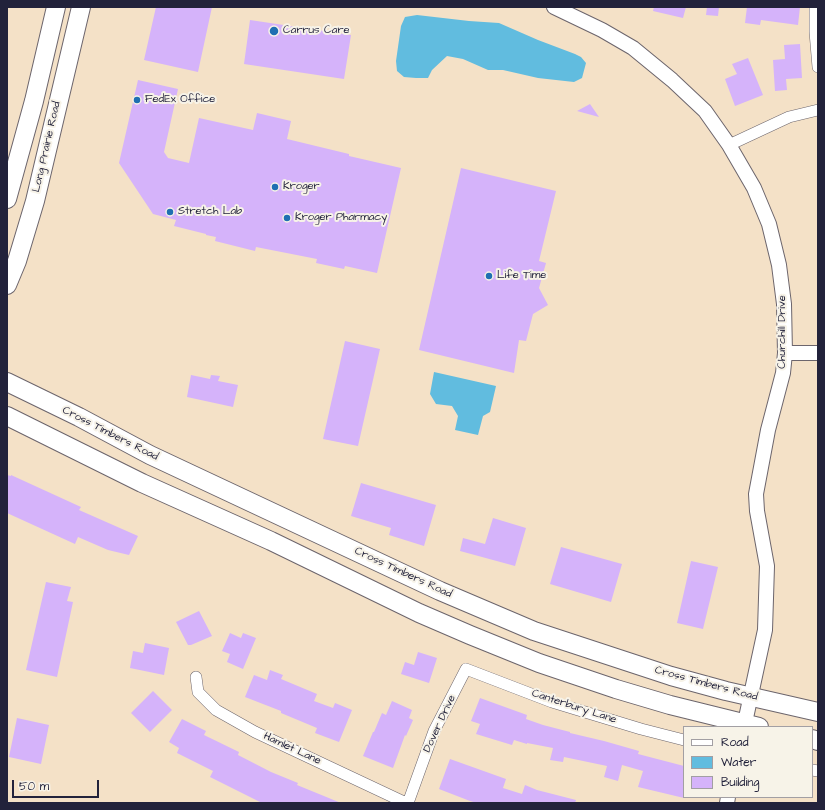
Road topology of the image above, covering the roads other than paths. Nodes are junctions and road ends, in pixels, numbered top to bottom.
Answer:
1 (56, 7) edge
2 (80, 7) edge
3 (554, 7) edge
4 (815, 7) edge
5 (818, 66) edge
6 (34, 101) junction
7 (818, 110) edge
8 (729, 145) junction
9 (42, 165) junction
10 (7, 199) edge
11 (7, 285) edge
12 (785, 353) junction
13 (818, 353) edge
14 (7, 382) edge
15 (7, 416) edge
16 (283, 517) junction
17 (271, 541) junction
18 (466, 670) joint
19 (196, 677) dead end
20 (751, 696) junction
21 (818, 712) edge
22 (749, 726) edge
23 (683, 740) edge
24 (407, 803) edge

1 - 6 main road
2 - 9 main road, Long Prairie Road
3 - 8 street, Churchill Drive
4 - 5 street
6 - 9 main road
6 - 10 main road
7 - 8 street
8 - 12 street, Churchill Drive
9 - 11 main road, Long Prairie Road
12 - 13 street
12 - 20 street, Churchill Drive
14 - 16 main road, Cross Timbers Road
15 - 17 main road
16 - 17 main road
16 - 20 main road, Cross Timbers Road
17 - 22 main road
18 - 23 street, Canterbury Lane
18 - 24 street, Dover Drive
19 - 24 street, Hamlet Lane
20 - 21 main road, Cross Timbers Road
20 - 22 street, Churchill Drive

